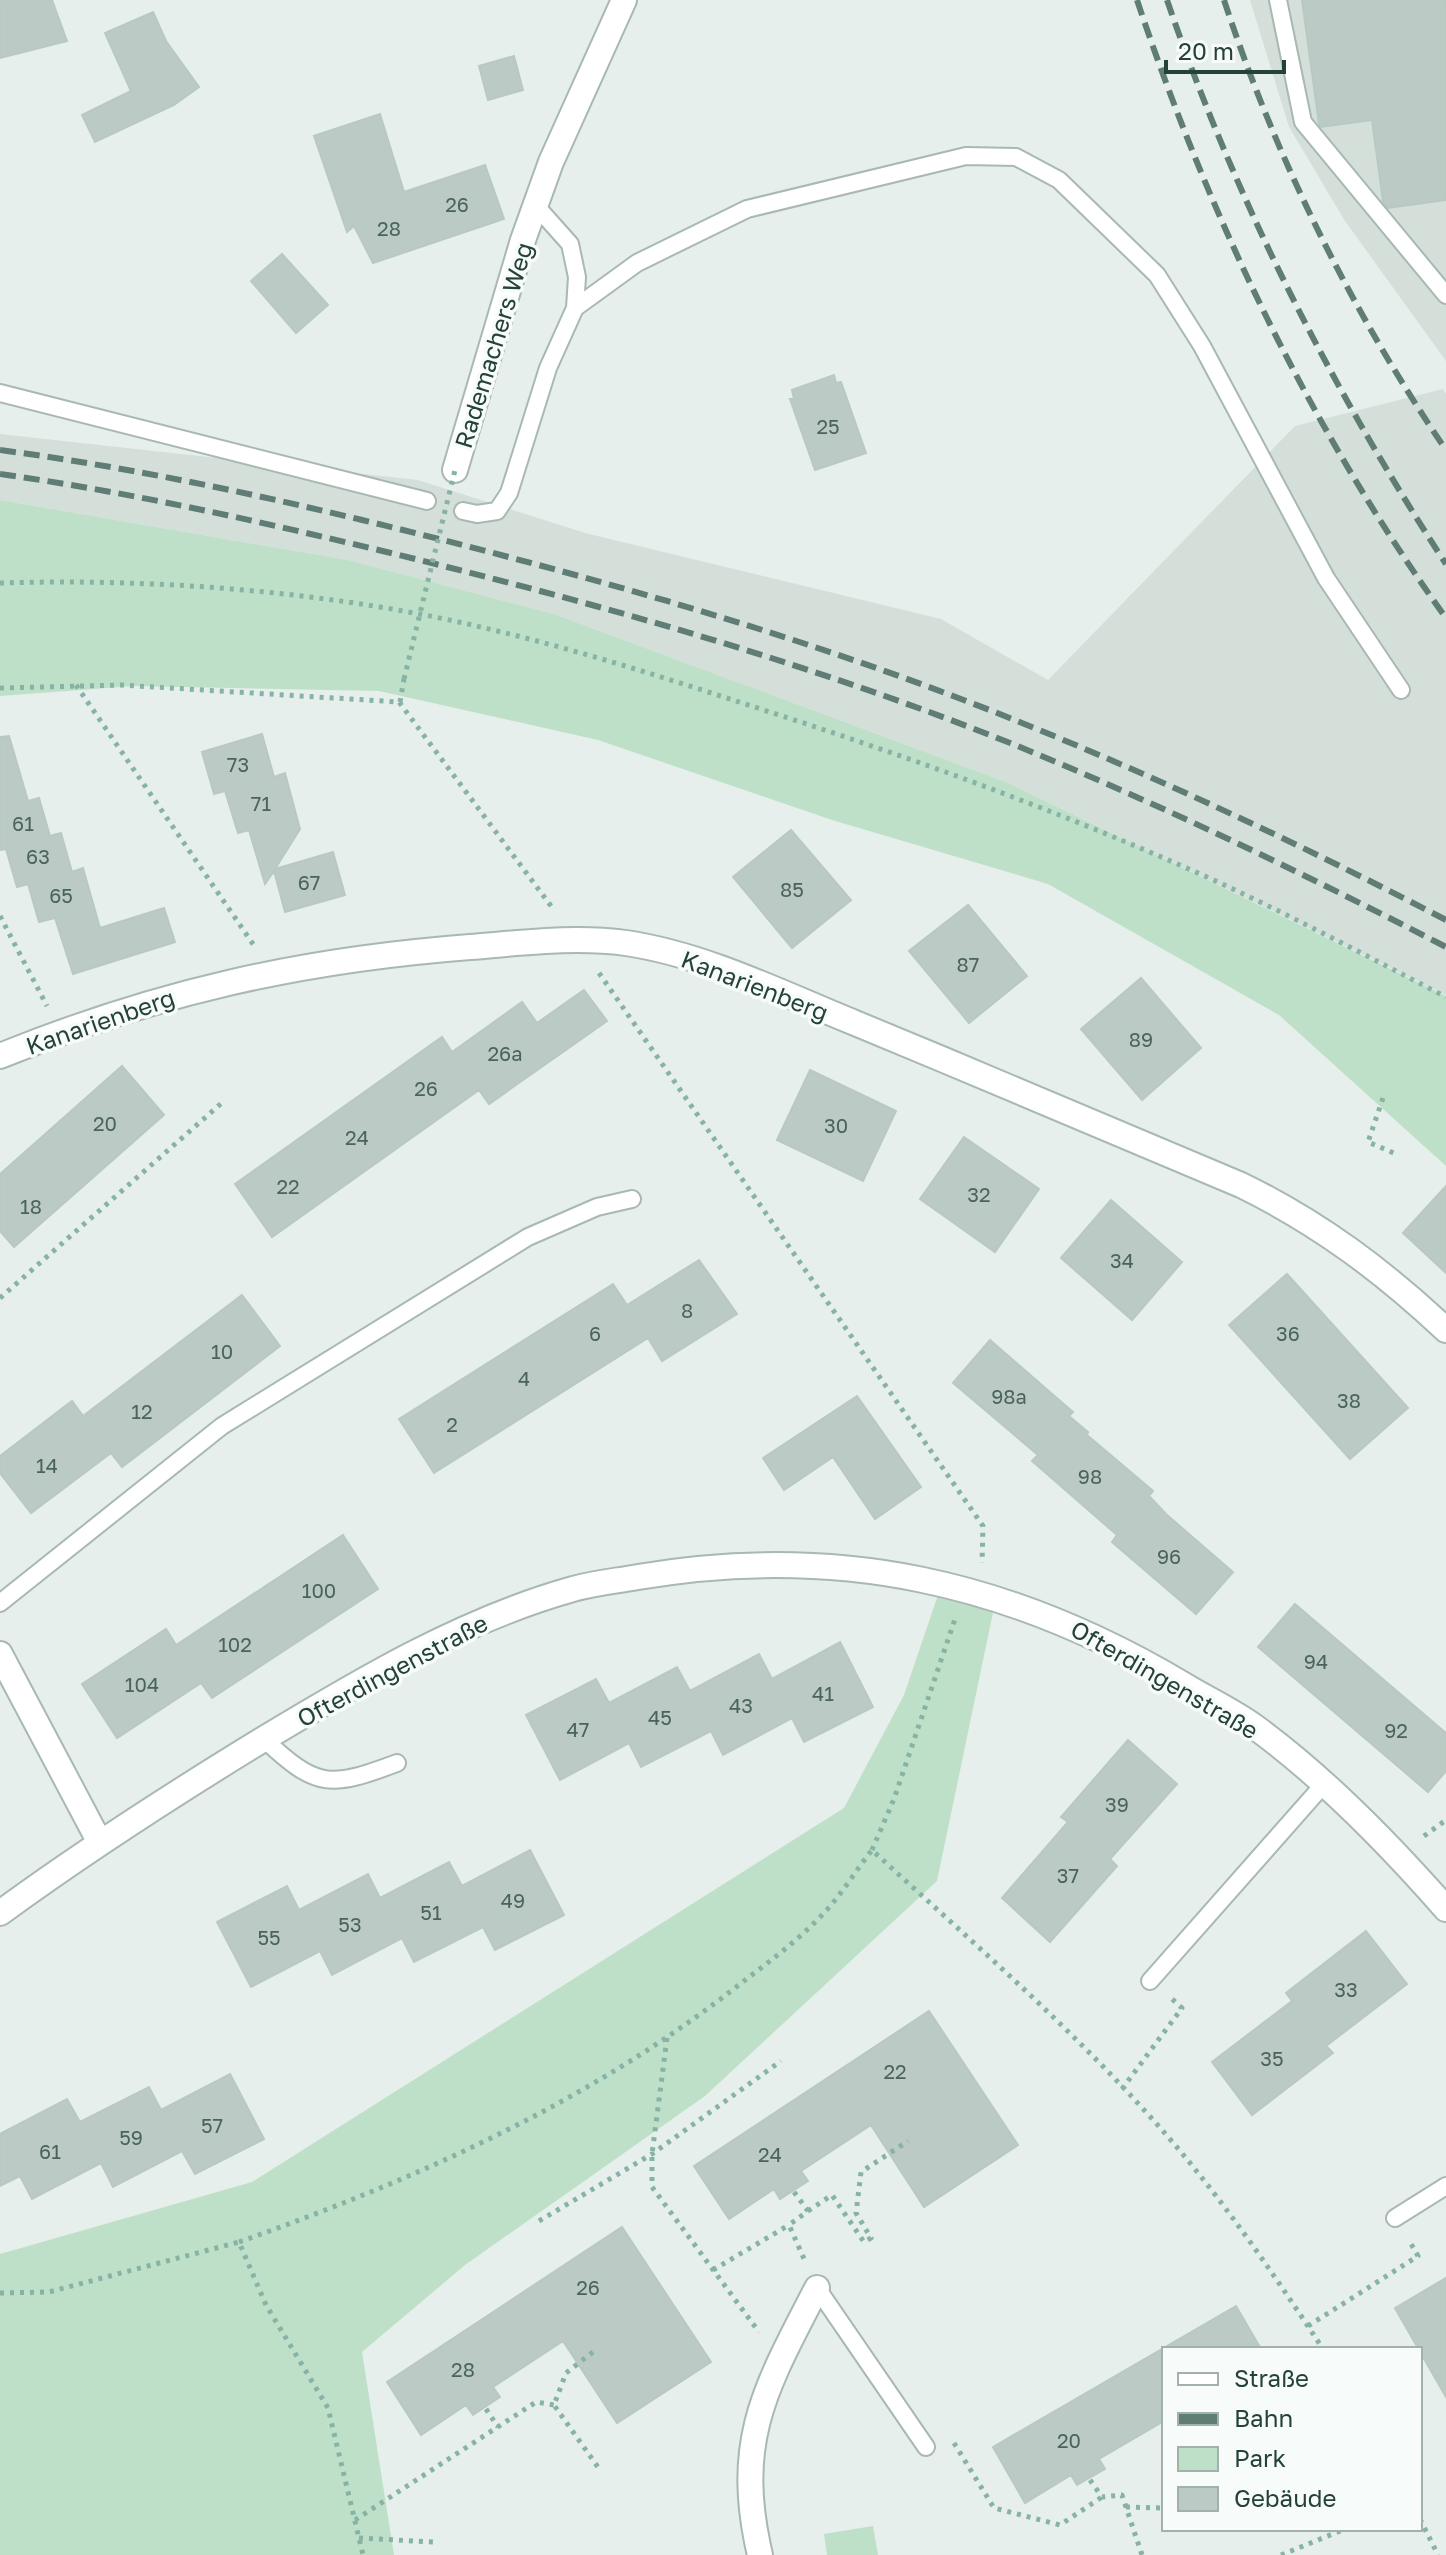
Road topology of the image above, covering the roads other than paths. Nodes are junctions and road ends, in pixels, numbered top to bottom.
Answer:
1 (624, 0) edge
2 (1278, 0) edge
3 (537, 207) junction
4 (1446, 295) edge
5 (575, 308) junction
6 (0, 393) edge
7 (455, 470) road end
8 (427, 501) dead end
9 (463, 511) dead end
10 (1401, 690) dead end
11 (0, 1056) edge
12 (632, 1199) dead end
13 (1446, 1330) edge
14 (0, 1603) edge
15 (0, 1654) edge
16 (264, 1739) junction
17 (397, 1763) dead end
18 (1324, 1784) junction
19 (99, 1841) junction
20 (1446, 1909) edge
21 (0, 1913) edge
22 (1150, 1981) road end
23 (1446, 2186) edge
24 (1395, 2218) road end
25 (817, 2288) joint
26 (926, 2447) road end
27 (760, 2555) edge

1 - 3 street, Rademachers Weg
2 - 4 lane
3 - 5 lane
3 - 7 street, Rademachers Weg
5 - 9 lane
5 - 10 lane
6 - 8 lane
11 - 13 street, Kanarienberg
12 - 14 lane
15 - 19 street
16 - 17 lane
16 - 18 street, Ofterdingenstraße
16 - 19 street, Ofterdingenstraße
18 - 20 street, Ofterdingenstraße
18 - 22 lane
19 - 21 street, Ofterdingenstraße
23 - 24 lane
25 - 26 lane
25 - 27 street

